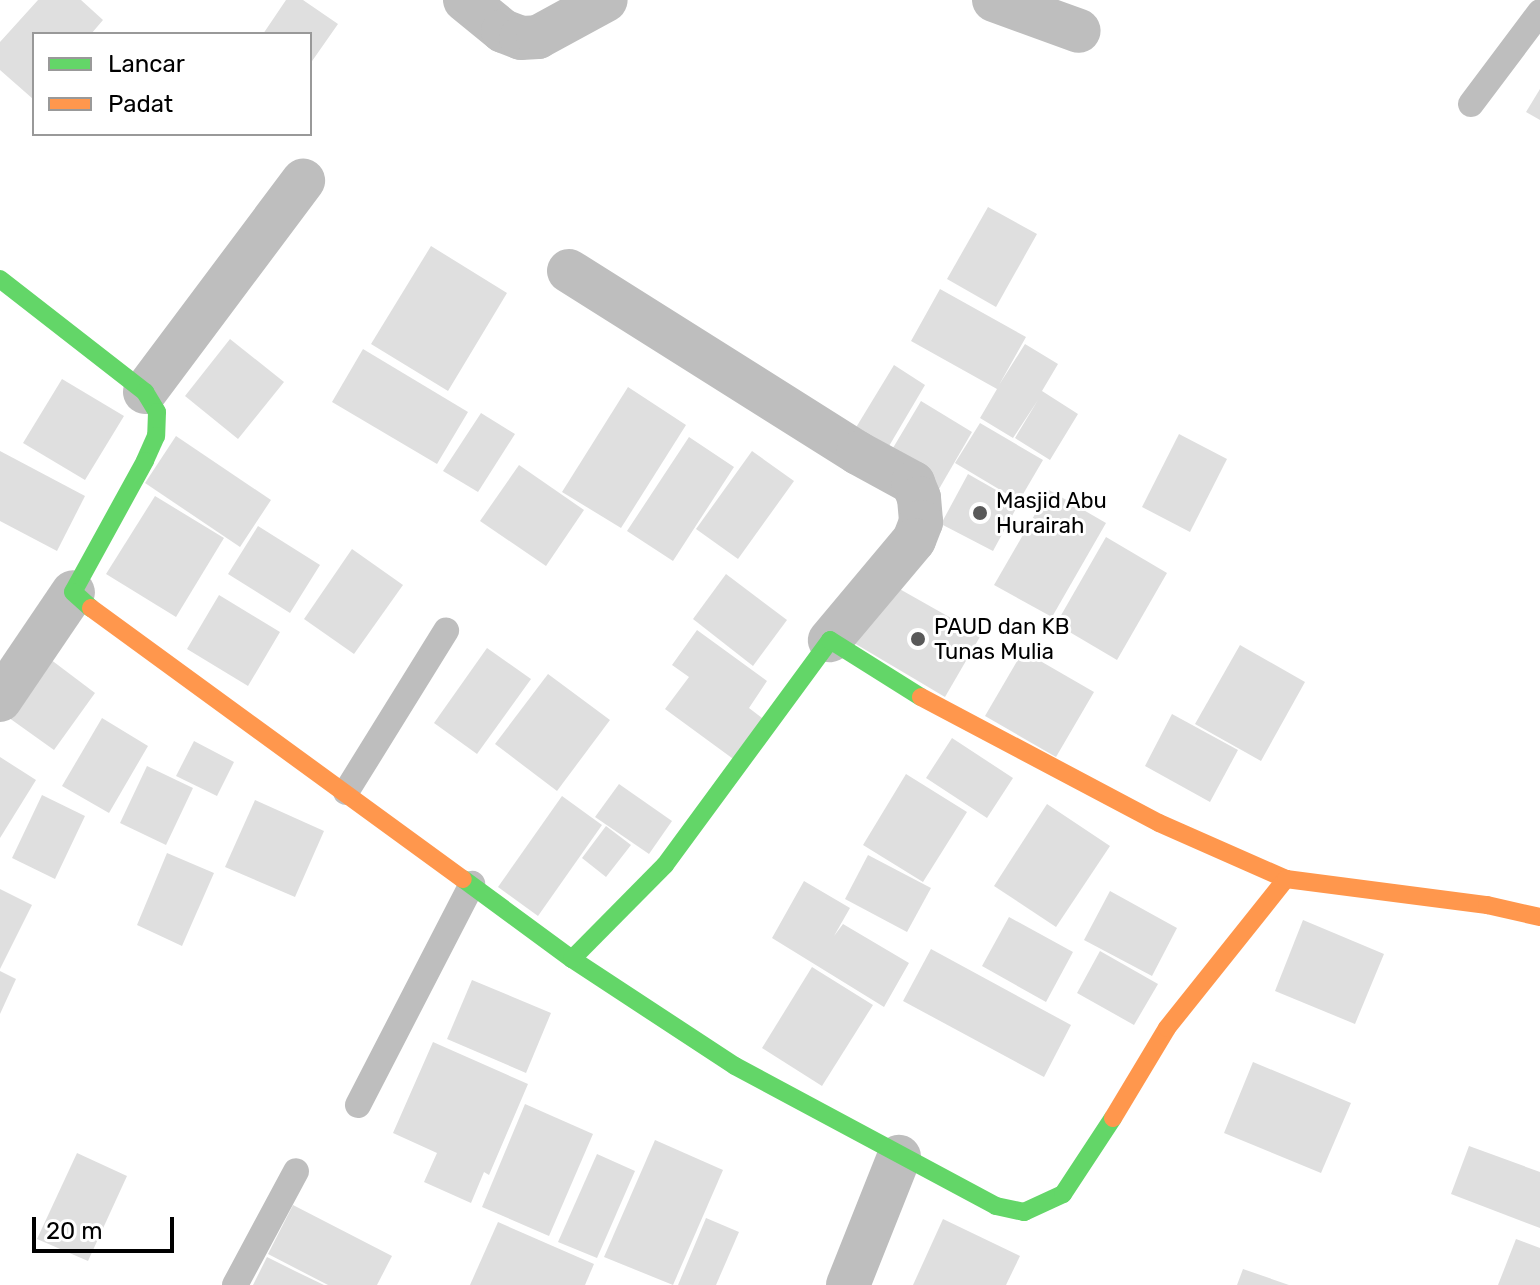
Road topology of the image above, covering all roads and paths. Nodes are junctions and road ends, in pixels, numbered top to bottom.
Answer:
1 (465, 0) edge
2 (606, 0) edge
3 (994, 0) edge
4 (1540, 12) edge
5 (1079, 31) dead end
6 (1471, 104) dead end
7 (303, 181) dead end
8 (569, 271) dead end
9 (0, 279) edge
10 (145, 392) junction
11 (73, 592) junction
12 (446, 631) dead end
13 (830, 640) junction
14 (0, 700) edge
15 (346, 792) junction
16 (1286, 879) junction
17 (472, 884) junction
18 (1540, 917) edge
19 (572, 959) junction
20 (358, 1105) dead end
21 (899, 1157) junction
22 (296, 1171) dead end
23 (235, 1285) edge
24 (848, 1285) edge

1 - 2 street
3 - 5 street
4 - 6 lane
7 - 10 street
8 - 13 street
9 - 10 street
10 - 11 street
11 - 14 street
11 - 15 street
12 - 15 lane
13 - 16 street
13 - 19 street
15 - 17 street
16 - 18 street
16 - 21 street
17 - 19 street
17 - 20 lane
19 - 21 street
21 - 24 street
22 - 23 lane

